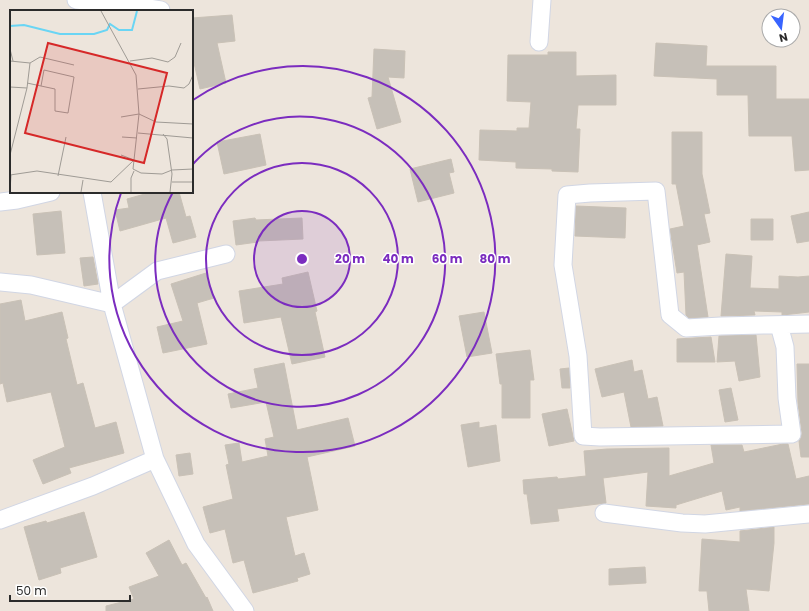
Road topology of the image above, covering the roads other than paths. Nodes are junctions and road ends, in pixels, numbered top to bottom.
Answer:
1 (76, 0) edge
2 (542, 0) edge
3 (161, 10) dead end
4 (539, 42) dead end
5 (47, 193) edge
6 (92, 193) edge
7 (0, 202) edge
8 (226, 254) dead end
9 (0, 282) edge
10 (112, 304) junction
11 (805, 324) edge
12 (779, 325) junction
13 (785, 347) junction
14 (155, 459) junction
15 (604, 514) dead end
16 (809, 514) edge
17 (0, 520) edge
18 (245, 611) edge

1 - 3 street
2 - 4 street
5 - 7 street
6 - 10 street
8 - 10 street
9 - 10 street
10 - 14 street
11 - 12 street
11 - 13 street
12 - 13 street
12 - 13 street
14 - 17 street
14 - 18 street
15 - 16 street

